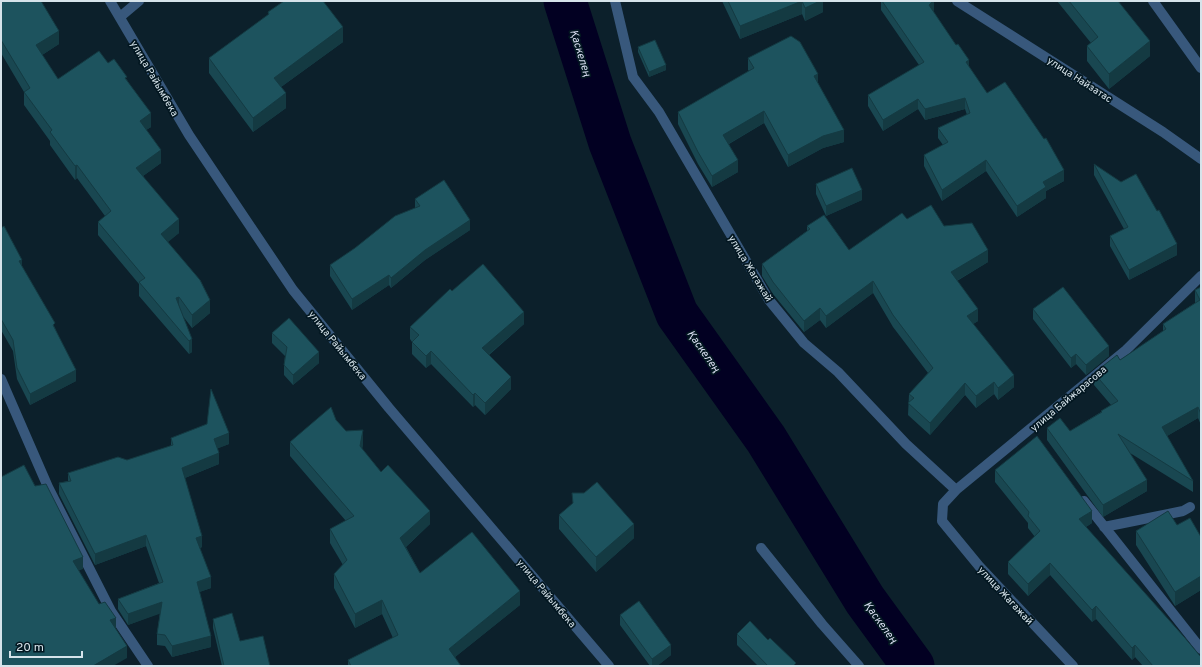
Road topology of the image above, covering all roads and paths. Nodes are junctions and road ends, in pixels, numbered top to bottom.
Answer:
1 (110, 1) edge
2 (139, 1) edge
3 (615, 1) edge
4 (957, 1) edge
5 (1153, 1) edge
6 (120, 17) junction
7 (1201, 68) edge
8 (1201, 159) edge
9 (1201, 276) edge
10 (1, 379) edge
11 (956, 490) junction
12 (1080, 495) edge
13 (1190, 507) dead end
14 (942, 521) joint
15 (1104, 527) junction
16 (761, 548) dead end
17 (1201, 649) edge
18 (148, 666) edge
19 (609, 666) edge
20 (859, 666) edge
21 (1073, 666) edge

1 - 6 street, улица Райымбека
2 - 6 street
3 - 11 street, улица Жагажай
4 - 8 street, улица Найзатас
5 - 7 street
6 - 19 street, улица Райымбека
9 - 11 street, улица Байжарасова
10 - 18 street
11 - 14 street, улица Байжарасова
12 - 15 street
13 - 15 street
14 - 21 street, улица Жагажай
15 - 17 street
16 - 20 street

